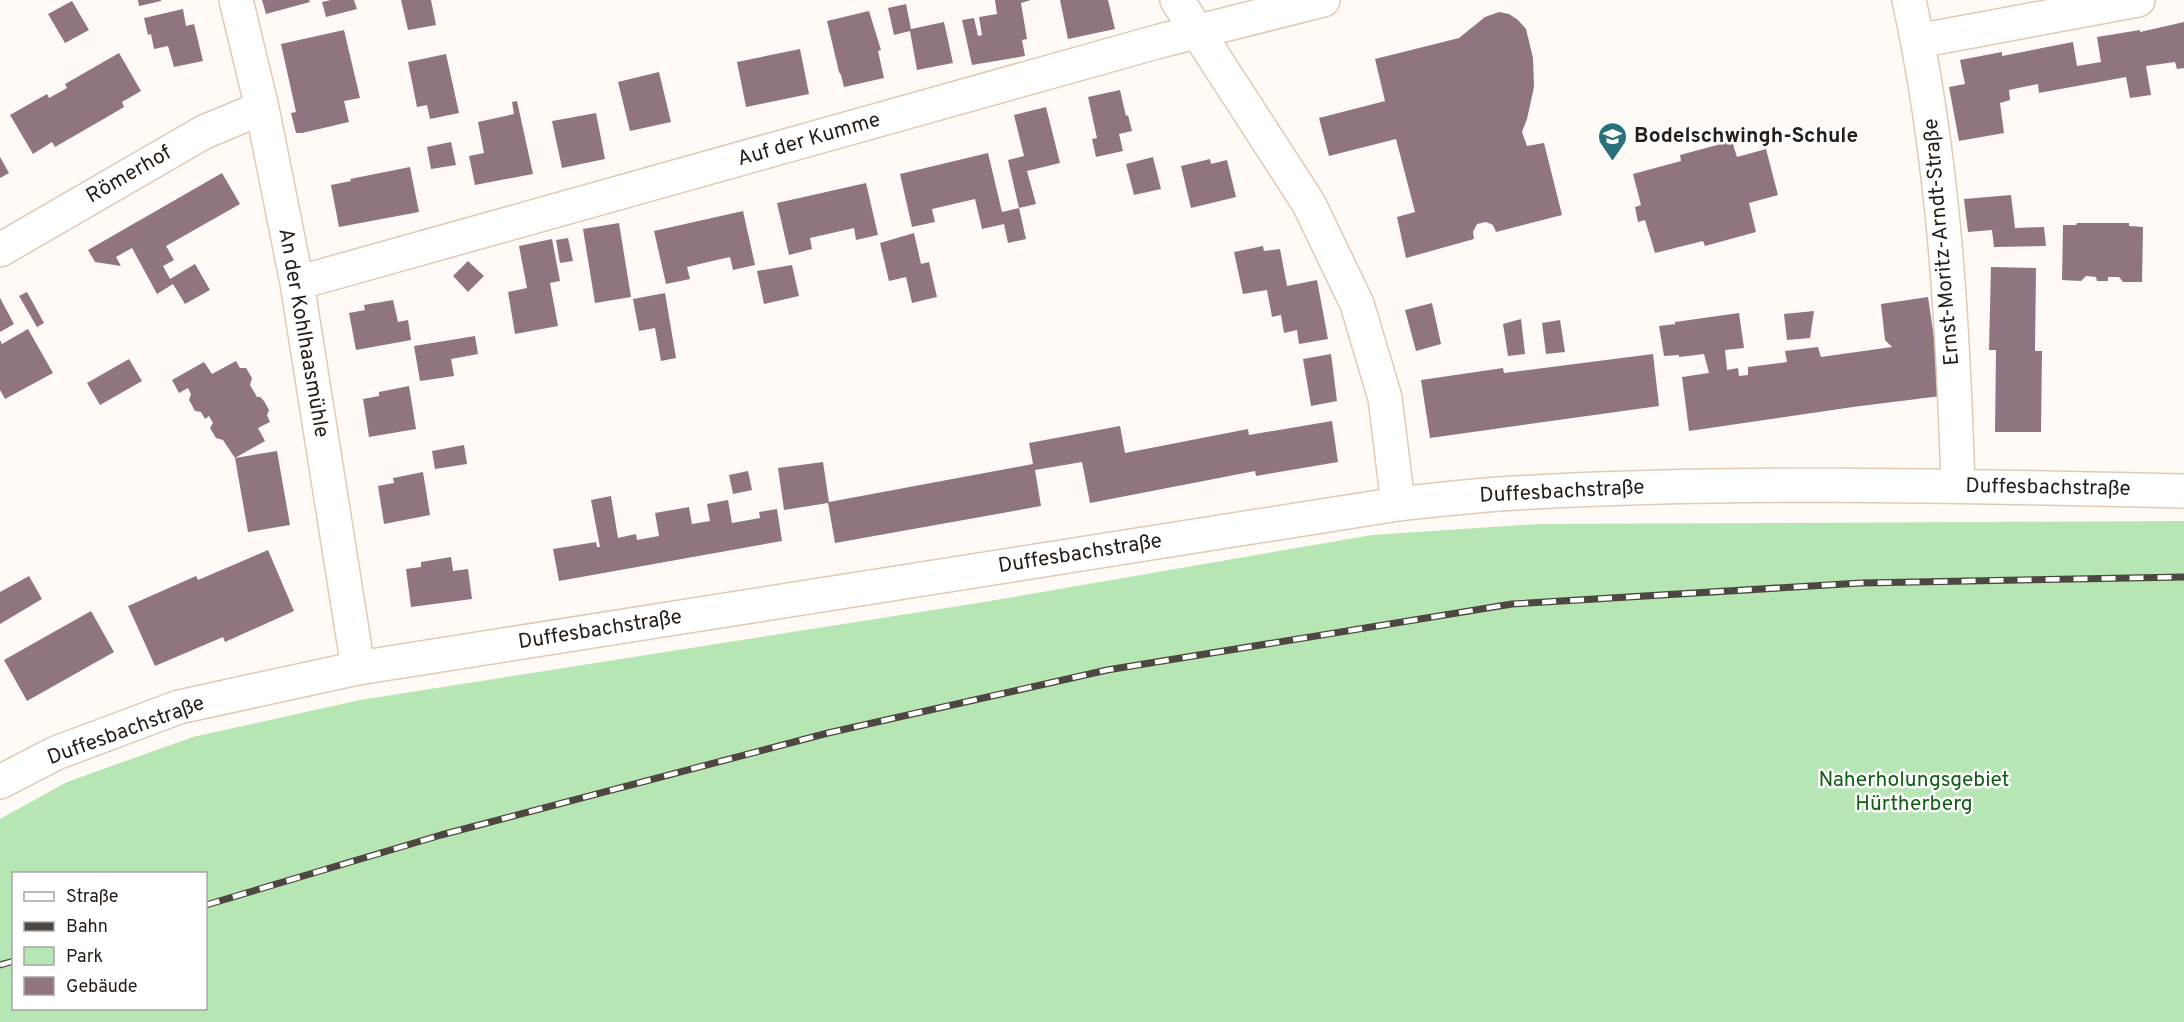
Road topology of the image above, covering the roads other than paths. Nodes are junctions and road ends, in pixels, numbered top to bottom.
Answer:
1 (236, 0) edge
2 (1177, 0) edge
3 (1323, 0) edge
4 (1909, 0) edge
5 (2138, 0) edge
6 (1196, 32) junction
7 (1918, 41) junction
8 (262, 108) junction
9 (0, 250) edge
10 (297, 283) junction
11 (1958, 486) junction
12 (2184, 491) edge
13 (1398, 504) junction
14 (358, 669) junction
15 (0, 782) edge

1 - 8 street, An der Kohlhaasmühle
2 - 6 street
3 - 6 street, Auf der Kumme
4 - 7 street, Ernst-Moritz-Arndt-Straße
5 - 7 street
6 - 10 street, Auf der Kumme
6 - 13 street
7 - 11 street, Ernst-Moritz-Arndt-Straße
8 - 9 street, Römerhof
8 - 10 street, An der Kohlhaasmühle
10 - 14 street, An der Kohlhaasmühle
11 - 12 street, Duffesbachstraße
11 - 13 street, Duffesbachstraße
13 - 14 street, Duffesbachstraße
14 - 15 street, Duffesbachstraße

